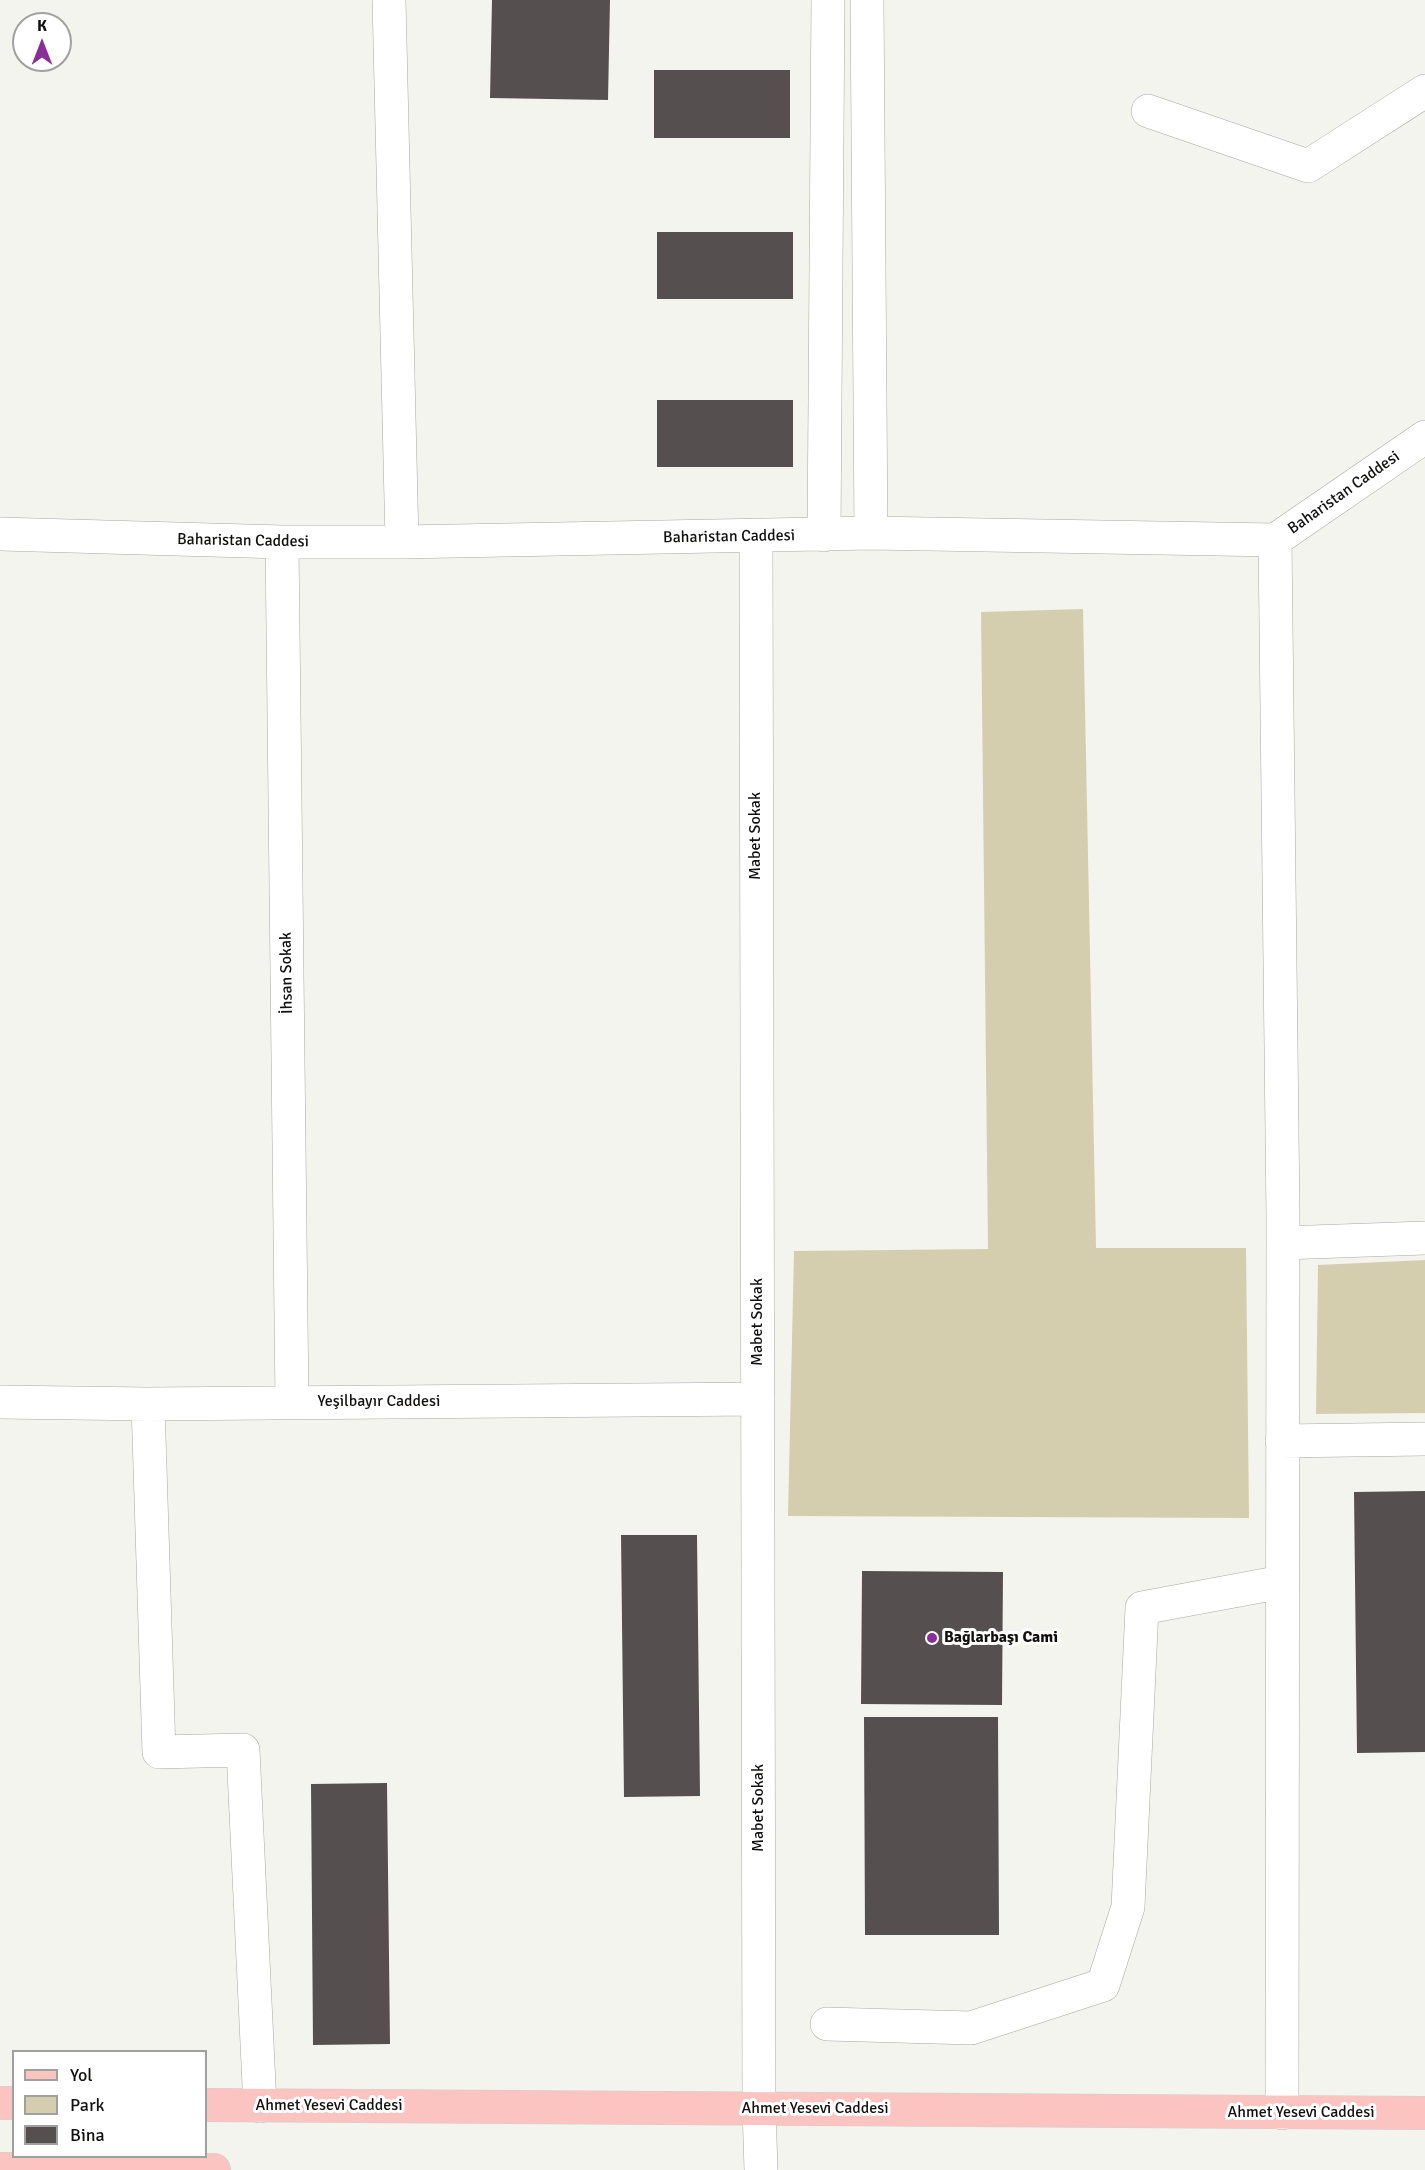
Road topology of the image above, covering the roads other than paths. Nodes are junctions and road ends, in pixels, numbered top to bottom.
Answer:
1 (389, 0) edge
2 (828, 0) edge
3 (867, 0) edge
4 (1425, 91) edge
5 (1148, 111) dead end
6 (1425, 437) edge
7 (871, 533) junction
8 (0, 534) edge
9 (824, 535) junction
10 (756, 536) junction
11 (1275, 540) junction
12 (282, 542) junction
13 (402, 542) junction
14 (1425, 1238) edge
15 (1283, 1243) junction
16 (758, 1399) junction
17 (0, 1402) edge
18 (292, 1403) junction
19 (148, 1404) junction
20 (1425, 1439) edge
21 (1282, 1441) junction
22 (1282, 1582) junction
23 (827, 2024) dead end
24 (207, 2105) edge
25 (260, 2106) junction
26 (759, 2108) junction
27 (1282, 2113) junction
28 (1425, 2113) edge
29 (0, 2169) edge
30 (214, 2170) edge
31 (761, 2170) edge

1 - 13 street
2 - 9 street
3 - 7 street
4 - 5 street
6 - 11 street, Baharistan Caddesi
7 - 9 street, Baharistan Caddesi
7 - 11 street, Baharistan Caddesi
8 - 12 street, Baharistan Caddesi
9 - 10 street, Baharistan Caddesi
10 - 13 street, Baharistan Caddesi
10 - 16 street, Mabet Sokak
11 - 15 street
12 - 13 street, Baharistan Caddesi
12 - 18 street, İhsan Sokak
14 - 15 street
15 - 21 street
16 - 18 street, Yeşilbayır Caddesi
16 - 26 street, Mabet Sokak
17 - 19 street, Yeşilbayır Caddesi
18 - 19 street, Yeşilbayır Caddesi
19 - 25 street
20 - 21 street
21 - 22 street
22 - 23 street
22 - 27 street
24 - 25 main road, Ahmet Yesevi Caddesi
25 - 26 main road, Ahmet Yesevi Caddesi
26 - 27 main road, Ahmet Yesevi Caddesi
26 - 31 street, Mabet Sokak
27 - 28 main road, Ahmet Yesevi Caddesi
29 - 30 main road

